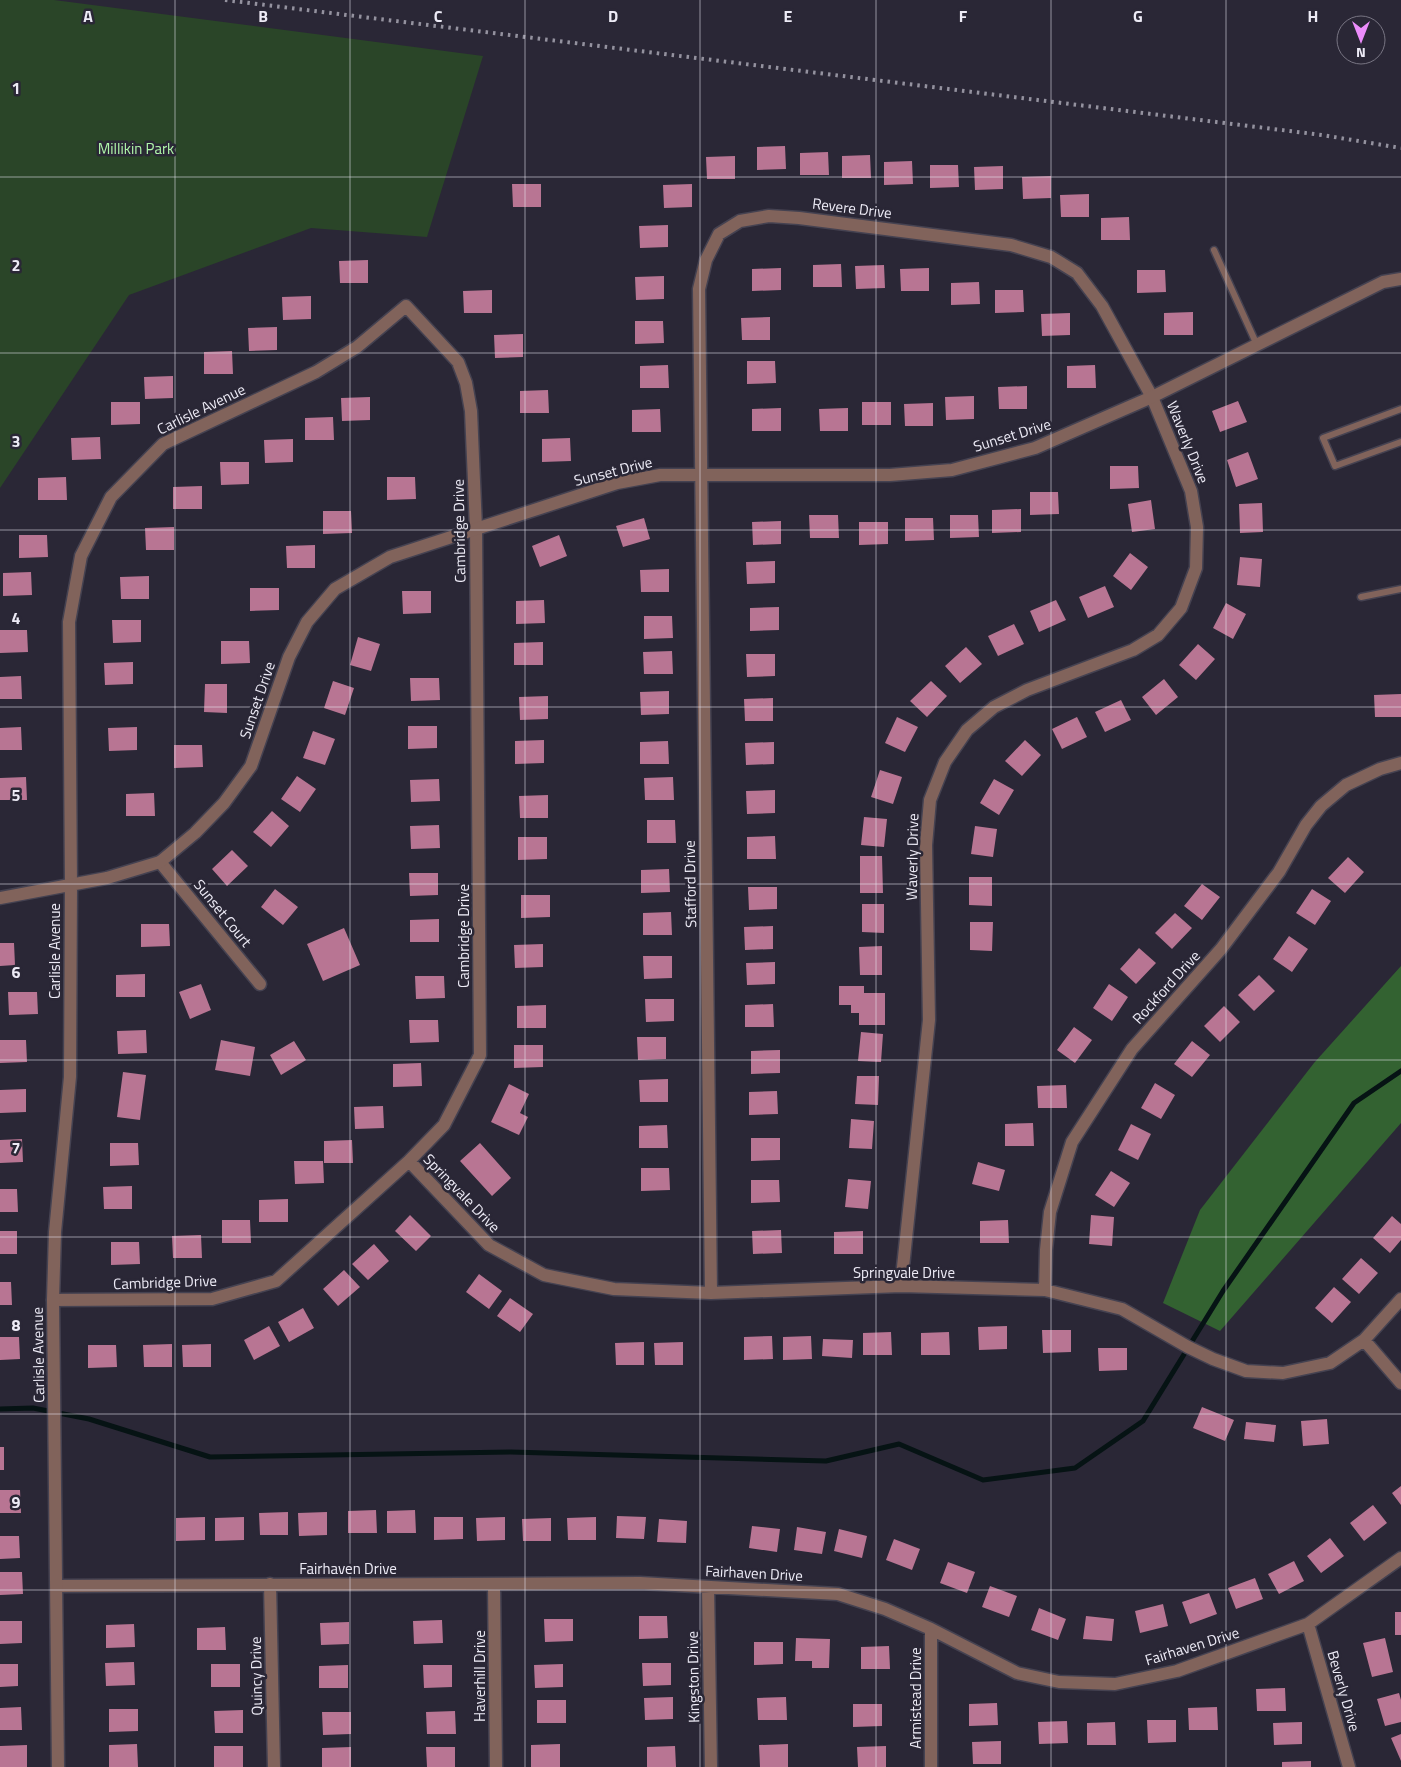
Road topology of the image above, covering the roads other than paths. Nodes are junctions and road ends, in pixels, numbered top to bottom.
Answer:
1 (1214, 250) dead end
2 (1401, 279) edge
3 (406, 306) joint
4 (1258, 345) junction
5 (1152, 397) junction
6 (1401, 409) edge
7 (1401, 442) edge
8 (701, 475) junction
9 (476, 528) junction
10 (1401, 589) edge
11 (1361, 597) dead end
12 (1401, 763) edge
13 (160, 862) junction
14 (71, 885) junction
15 (0, 898) edge
16 (260, 984) dead end
17 (409, 1161) junction
18 (901, 1286) junction
19 (1045, 1290) junction
20 (711, 1293) junction
21 (53, 1300) junction
22 (1401, 1300) edge
23 (1364, 1340) junction
24 (1401, 1383) edge
25 (1401, 1558) edge
26 (270, 1584) junction
27 (494, 1584) junction
28 (57, 1586) junction
29 (708, 1587) junction
30 (1308, 1624) junction
31 (931, 1629) junction
32 (58, 1767) edge
33 (274, 1767) edge
34 (496, 1767) edge
35 (711, 1767) edge
36 (931, 1767) edge
37 (1349, 1767) edge

1 - 4 lane
2 - 4 street, Sunset Drive
3 - 9 street, Cambridge Drive
3 - 14 street, Carlisle Avenue
4 - 5 street, Sunset Drive
5 - 8 street, Sunset Drive
5 - 8 street, Revere Drive
5 - 18 street, Waverly Drive
6 - 7 lane
8 - 9 street, Sunset Drive
8 - 20 street, Stafford Drive
9 - 13 street, Sunset Drive
9 - 17 street, Cambridge Drive
10 - 11 lane
12 - 19 street, Rockford Drive
13 - 14 street, Sunset Drive
13 - 16 street, Sunset Court
14 - 15 street, Sunset Drive
14 - 21 street, Carlisle Avenue
17 - 20 street, Springvale Drive
17 - 21 street, Cambridge Drive
18 - 19 street, Springvale Drive
18 - 20 street, Springvale Drive
19 - 23 street, Springvale Drive
21 - 28 street, Carlisle Avenue
22 - 23 street, Springvale Drive
23 - 24 street
25 - 30 street, Fairhaven Drive
26 - 27 street, Fairhaven Drive
26 - 28 street, Fairhaven Drive
26 - 33 street, Quincy Drive
27 - 29 street, Fairhaven Drive
27 - 34 street, Haverhill Drive
28 - 32 street, Carlisle Avenue
29 - 31 street, Fairhaven Drive
29 - 35 street, Kingston Drive
30 - 31 street, Fairhaven Drive
30 - 37 street, Beverly Drive
31 - 36 street, Armistead Drive

